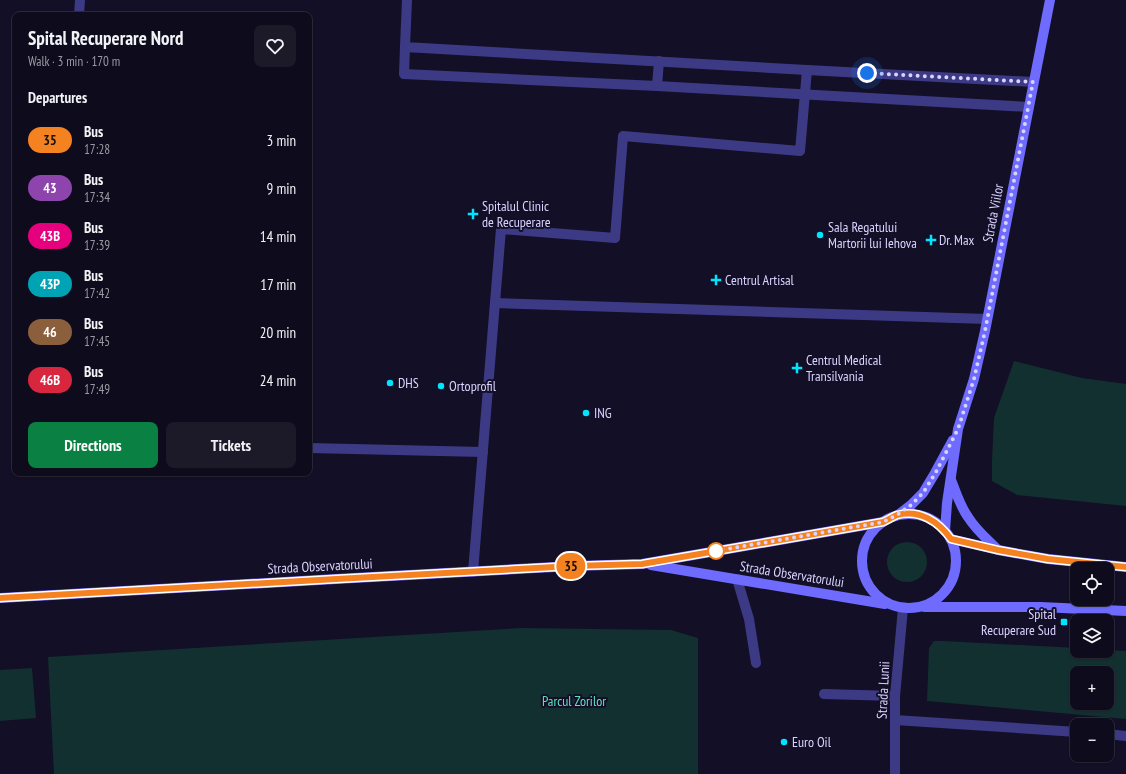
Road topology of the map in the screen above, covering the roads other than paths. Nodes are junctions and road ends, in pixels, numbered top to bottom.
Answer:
1 (80, 0) edge
2 (407, 0) edge
3 (1050, 0) edge
4 (79, 12) edge
5 (405, 47) junction
6 (659, 62) junction
7 (807, 70) junction
8 (1033, 82) junction
9 (657, 86) junction
10 (805, 95) junction
11 (1029, 107) junction
12 (495, 303) junction
13 (987, 319) junction
14 (958, 429) junction
15 (312, 448) edge
16 (483, 452) junction
17 (950, 478) junction
18 (897, 515) junction
19 (883, 522) junction
20 (945, 530) junction
21 (951, 539) junction
22 (998, 550) junction
23 (642, 564) junction
24 (1126, 567) edge
25 (473, 572) junction
26 (737, 579) junction
27 (0, 598) edge
28 (889, 604) junction
29 (918, 607) junction
30 (903, 608) junction
31 (1126, 611) edge
32 (756, 663) dead end
33 (824, 694) dead end
34 (895, 696) junction
35 (895, 720) junction
36 (1070, 732) edge
37 (1114, 735) edge
38 (1126, 736) edge
39 (896, 774) edge

1 - 4 street
2 - 5 street
3 - 8 main road, Strada Viilor
5 - 6 street
5 - 9 street
6 - 7 street
6 - 9 street
7 - 8 street
7 - 10 street
8 - 11 main road, Strada Viilor
9 - 10 street
10 - 11 street
10 - 12 street
11 - 13 main road, Strada Viilor
12 - 13 street
12 - 16 street
13 - 14 main road, Strada Viilor
14 - 17 main road, Strada Viilor
14 - 18 main road, Strada Viilor
15 - 16 street
16 - 25 street
17 - 20 main road, Strada Viilor
17 - 22 main road
18 - 19 main road
18 - 20 main road
19 - 23 main road, Strada Observatorului
19 - 28 main road
20 - 21 main road
21 - 22 main road
21 - 29 main road
22 - 24 main road
23 - 25 main road, Strada Observatorului
23 - 26 main road, Strada Observatorului
25 - 27 main road, Strada Observatorului
26 - 28 main road, Strada Observatorului
26 - 32 street
28 - 30 main road
29 - 30 main road
29 - 31 main road
30 - 34 street, Strada Lunii
33 - 34 street
34 - 35 street, Strada Lunii
35 - 36 street
35 - 39 street, Strada Lunii
37 - 38 street

